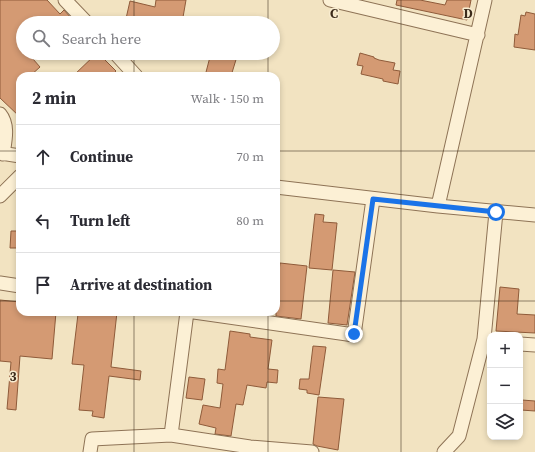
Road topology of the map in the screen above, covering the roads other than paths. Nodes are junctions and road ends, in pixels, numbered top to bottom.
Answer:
1 (65, 0) edge
2 (330, 0) edge
3 (485, 0) edge
4 (80, 16) edge
5 (478, 35) junction
6 (121, 60) edge
7 (132, 72) edge
8 (0, 114) edge
9 (2, 154) edge
10 (16, 156) edge
11 (16, 180) edge
12 (280, 187) edge
13 (0, 196) edge
14 (373, 199) junction
15 (438, 206) junction
16 (496, 212) junction
17 (535, 215) edge
18 (0, 283) edge
19 (16, 285) edge
20 (186, 316) edge
21 (223, 316) edge
22 (488, 332) edge
23 (487, 340) edge
24 (523, 344) edge
25 (535, 345) edge
26 (170, 434) junction
27 (250, 450) edge
28 (90, 452) edge
29 (312, 452) edge
30 (444, 452) edge

1 - 4 street
2 - 5 street
3 - 5 street
5 - 15 street
6 - 7 street
8 - 9 street
9 - 10 street
11 - 13 street
12 - 14 street
14 - 15 street
14 - 21 street
15 - 16 street
16 - 17 street
16 - 22 street
18 - 19 street
20 - 26 street
23 - 30 street
24 - 25 street
26 - 27 street
26 - 28 street
27 - 29 street

